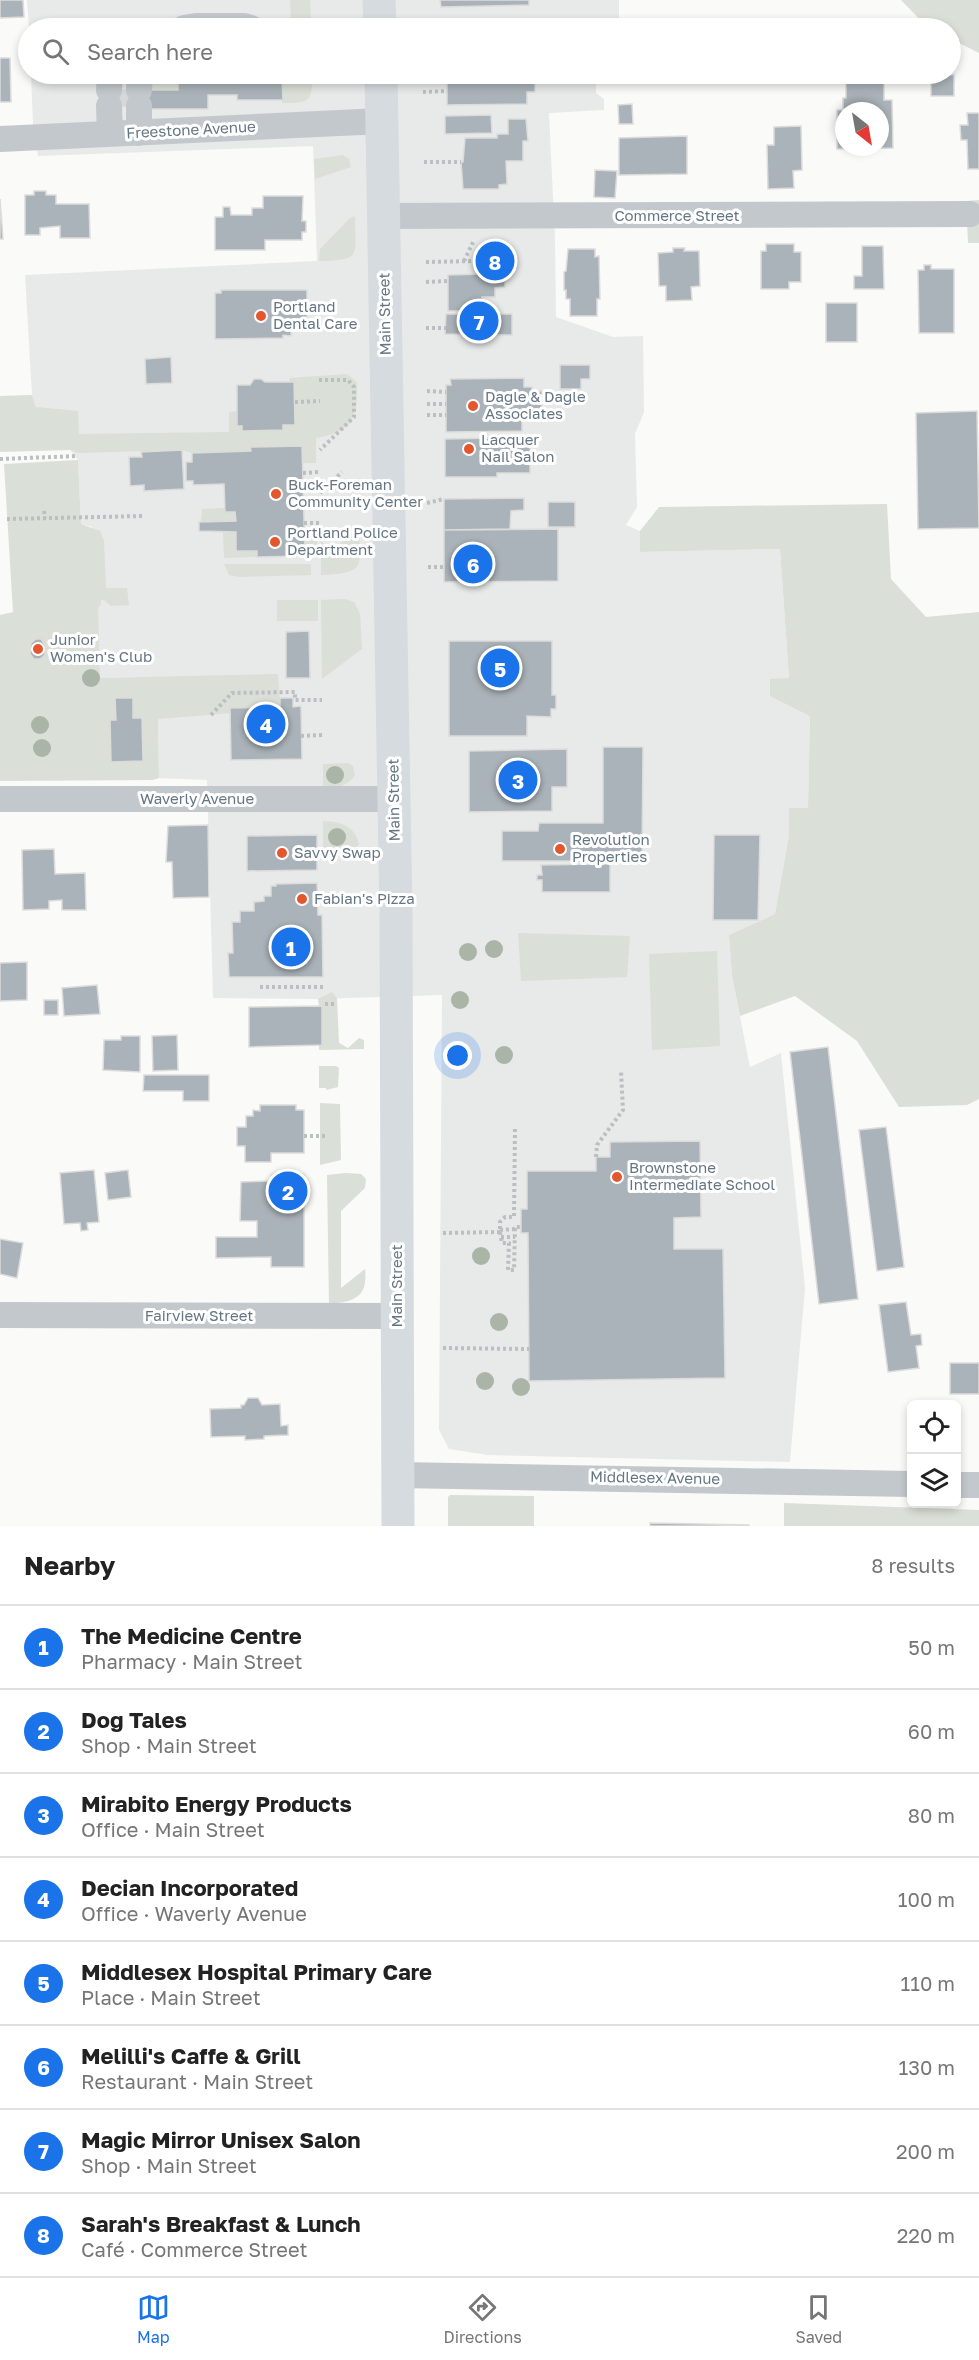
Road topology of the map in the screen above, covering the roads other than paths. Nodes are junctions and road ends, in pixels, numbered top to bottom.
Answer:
1 (379, 0) edge
2 (380, 18) edge
3 (381, 84) edge
4 (124, 90) tunnel mouth
5 (382, 121) junction
6 (124, 133) junction
7 (0, 139) edge
8 (970, 214) dead end
9 (383, 216) junction
10 (0, 799) edge
11 (394, 799) junction
12 (0, 1315) edge
13 (398, 1316) junction
14 (398, 1475) junction
15 (907, 1484) edge
16 (961, 1485) edge
17 (979, 1485) edge
18 (398, 1526) edge

1 - 2 main road
3 - 5 main road, Main Street
4 - 6 street
5 - 6 street, Freestone Avenue
5 - 9 main road, Main Street
6 - 7 street, Freestone Avenue
8 - 9 street, Commerce Street
9 - 11 main road, Main Street
10 - 11 street, Waverly Avenue
11 - 13 main road, Main Street
12 - 13 street, Fairview Street
13 - 14 main road, Main Street
14 - 15 street, Middlesex Avenue
14 - 18 main road, Main Street
16 - 17 street

